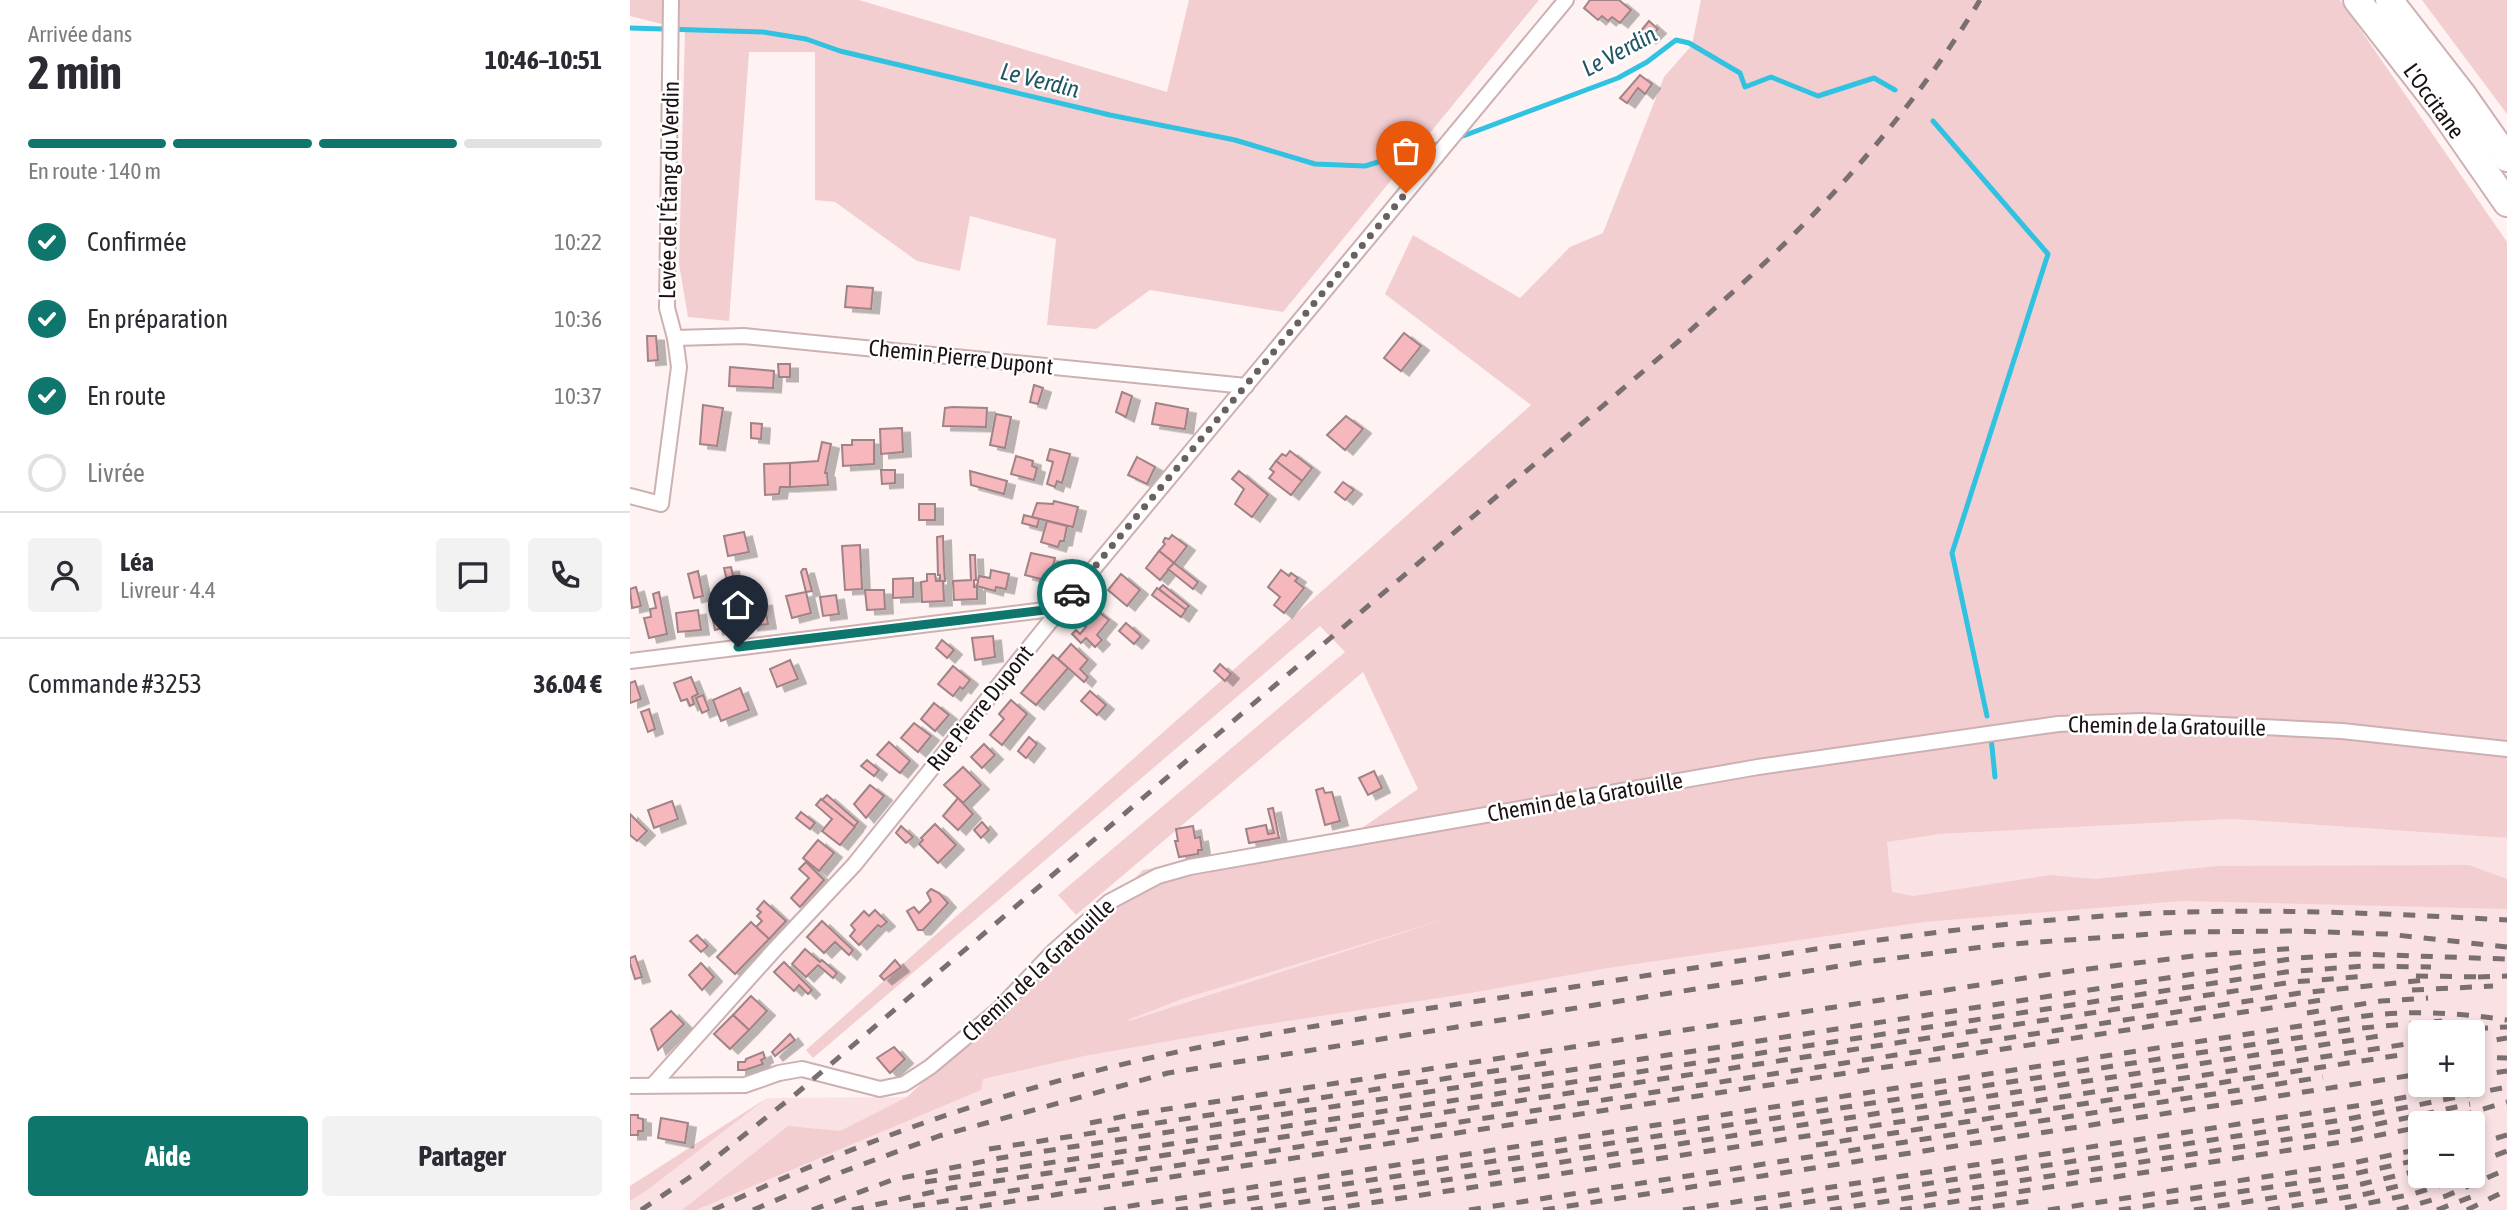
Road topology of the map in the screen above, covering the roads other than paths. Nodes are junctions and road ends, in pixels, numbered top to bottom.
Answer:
1 (671, 0) edge
2 (1566, 0) edge
3 (2357, 0) edge
4 (2389, 0) edge
5 (2507, 158) edge
6 (2507, 203) edge
7 (675, 338) junction
8 (1246, 386) junction
9 (630, 496) edge
10 (1061, 608) junction
11 (630, 660) edge
12 (2507, 749) edge
13 (653, 1085) junction
14 (630, 1086) edge

1 - 7 street, Levée de l'Étang du Verdin
2 - 8 street, Rue Pierre Dupont
3 - 6 highway, L'Occitane
4 - 5 highway, L'Occitane
7 - 8 street, Chemin Pierre Dupont
7 - 9 street, Levée de l'Étang du Verdin
8 - 10 street, Rue Pierre Dupont
10 - 11 street
10 - 13 street, Rue Pierre Dupont
12 - 13 street, Chemin de la Gratouille
13 - 14 street, Chemin de la Gratouille

